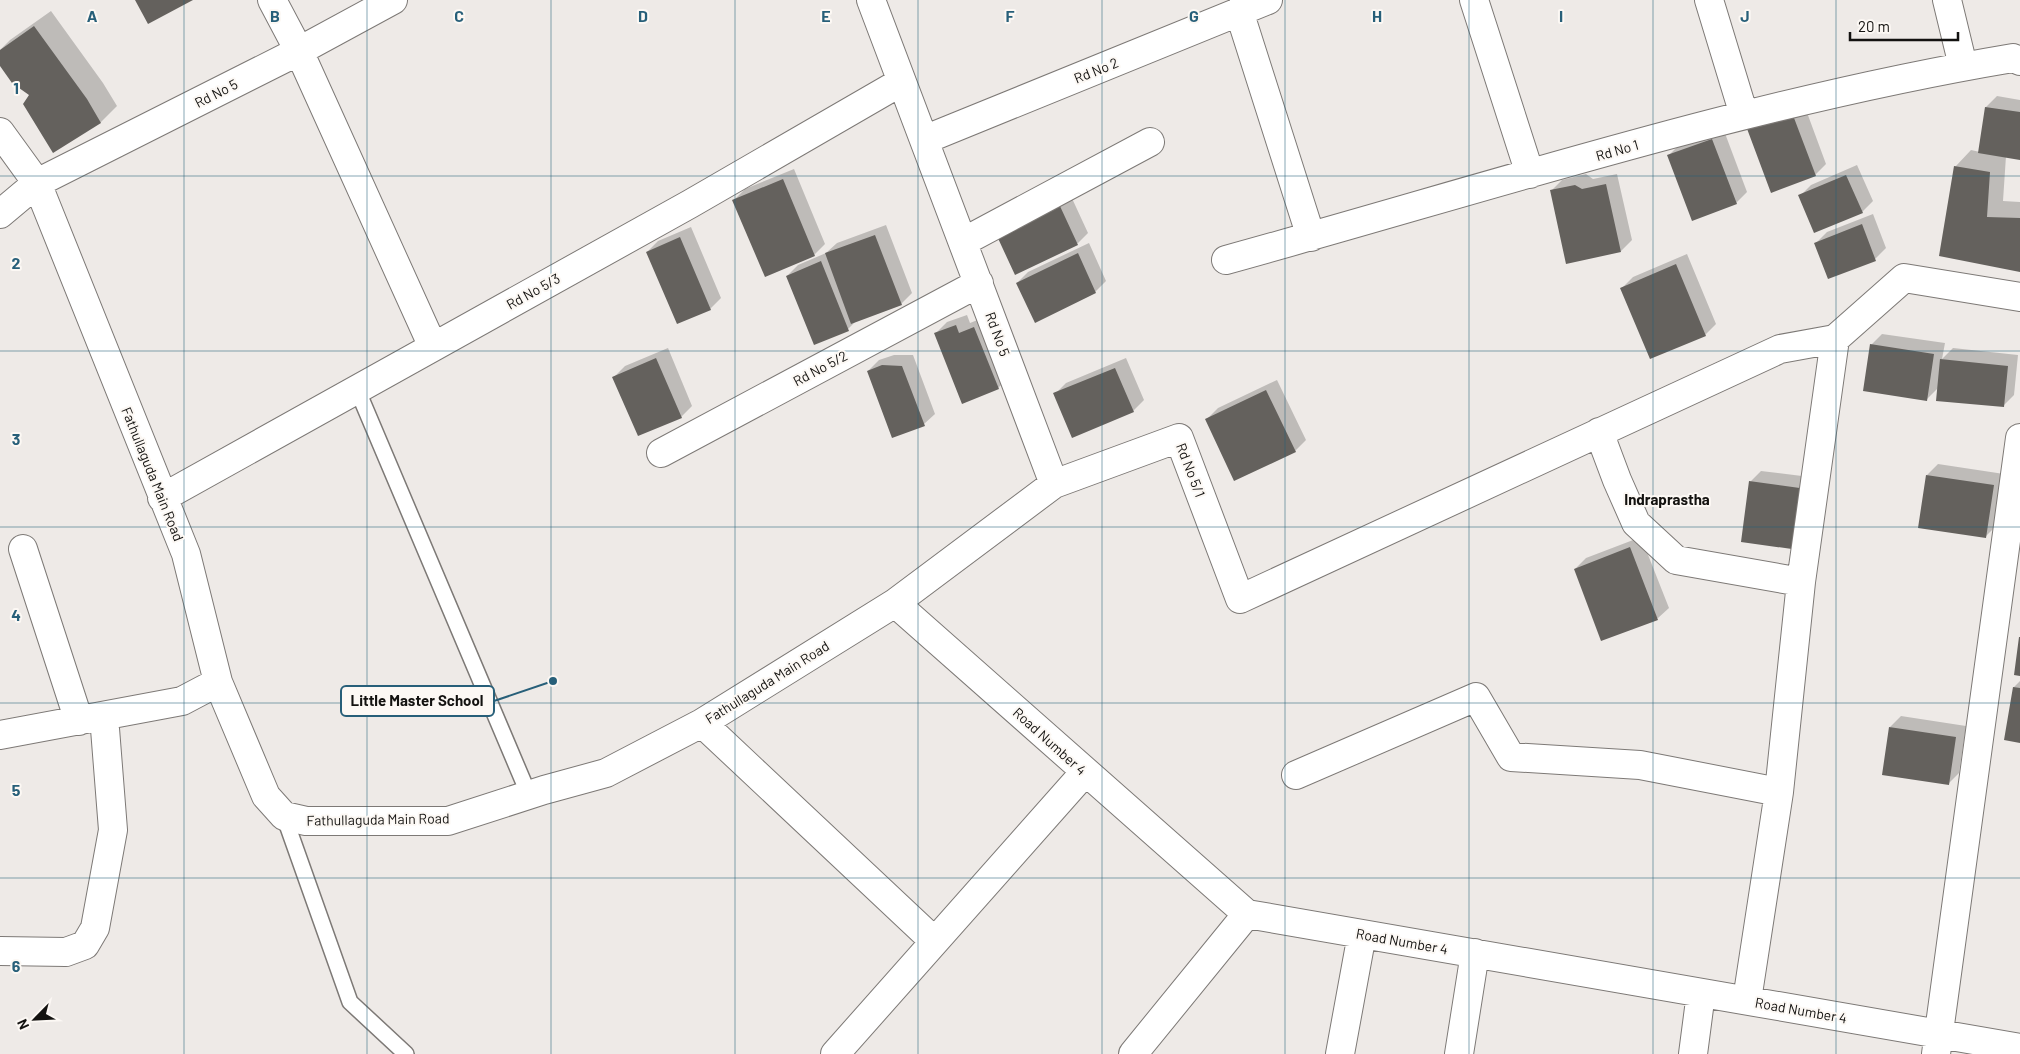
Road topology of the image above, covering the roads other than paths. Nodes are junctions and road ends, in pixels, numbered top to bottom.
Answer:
1 (272, 0) edge
2 (393, 0) edge
3 (871, 0) edge
4 (1268, 0) edge
5 (1474, 0) edge
6 (1709, 0) edge
7 (1947, 0) edge
8 (1239, 11) junction
9 (299, 51) junction
10 (2016, 59) edge
11 (1963, 66) junction
12 (901, 82) junction
13 (1744, 115) junction
14 (0, 132) edge
15 (924, 140) junction
16 (1150, 142) dead end
17 (1530, 174) junction
18 (37, 183) junction
19 (0, 214) edge
20 (1311, 237) junction
21 (963, 242) junction
22 (1226, 260) dead end
23 (979, 283) junction
24 (2020, 297) edge
25 (1835, 339) junction
26 (433, 347) junction
27 (357, 389) junction
28 (1599, 432) junction
29 (2020, 438) edge
30 (661, 453) dead end
31 (1054, 484) junction
32 (162, 498) junction
33 (23, 549) dead end
34 (1801, 582) junction
35 (896, 603) junction
36 (218, 682) junction
37 (91, 718) junction
38 (702, 723) junction
39 (0, 735) edge
40 (1085, 772) junction
41 (1296, 775) dead end
42 (1779, 792) junction
43 (529, 795) junction
44 (284, 816) junction
45 (1246, 914) junction
46 (1362, 934) junction
47 (934, 941) junction
48 (0, 951) edge
49 (1475, 954) junction
50 (1700, 992) junction
51 (1747, 1000) junction
52 (1938, 1044) edge
53 (2020, 1048) edge
54 (406, 1054) edge
55 (835, 1054) edge
56 (1133, 1054) edge
57 (1340, 1054) edge
58 (1459, 1054) edge
59 (1693, 1054) edge

1 - 9 street
2 - 9 street, Rd No 5
3 - 12 street, Rd No 5
4 - 8 street, Rd No 2
5 - 17 street
6 - 13 street
7 - 11 street
8 - 15 street, Rd No 2
8 - 20 street
9 - 18 street, Rd No 5
9 - 26 street
10 - 11 street, Rd No 1
11 - 13 street, Rd No 1
12 - 15 street, Rd No 5
12 - 26 street, Rd No 5/3
13 - 17 street, Rd No 1
14 - 18 street, Fathullaguda Main Road
15 - 21 street, Rd No 5
16 - 21 street
17 - 20 street, Rd No 1
18 - 19 street, Rd No 5
18 - 32 street, Fathullaguda Main Road
20 - 22 street, Rd No 1
21 - 23 street, Rd No 5
23 - 30 street, Rd No 5/2
23 - 31 street, Rd No 5
24 - 25 street
25 - 28 street
25 - 34 street
26 - 27 street, Rd No 5/3
27 - 32 street, Rd No 5/3
27 - 43 lane
28 - 31 street, Rd No 5/1
28 - 34 street
29 - 52 street
31 - 35 street
32 - 36 street, Fathullaguda Main Road
33 - 37 street
34 - 42 street
35 - 38 street, Fathullaguda Main Road
35 - 40 street, Road Number 4
36 - 37 street
36 - 44 street, Fathullaguda Main Road
37 - 39 street
37 - 48 street
38 - 43 street, Fathullaguda Main Road
38 - 47 street
40 - 45 street, Road Number 4
40 - 47 street
41 - 42 street
42 - 51 street
43 - 44 street, Fathullaguda Main Road
44 - 54 lane
45 - 46 street, Road Number 4
45 - 56 street
46 - 49 street, Road Number 4
46 - 57 street
47 - 55 street
49 - 50 street, Road Number 4
49 - 58 street
50 - 51 street, Road Number 4
50 - 59 street
51 - 52 street, Road Number 4
52 - 53 street, Road Number 4

